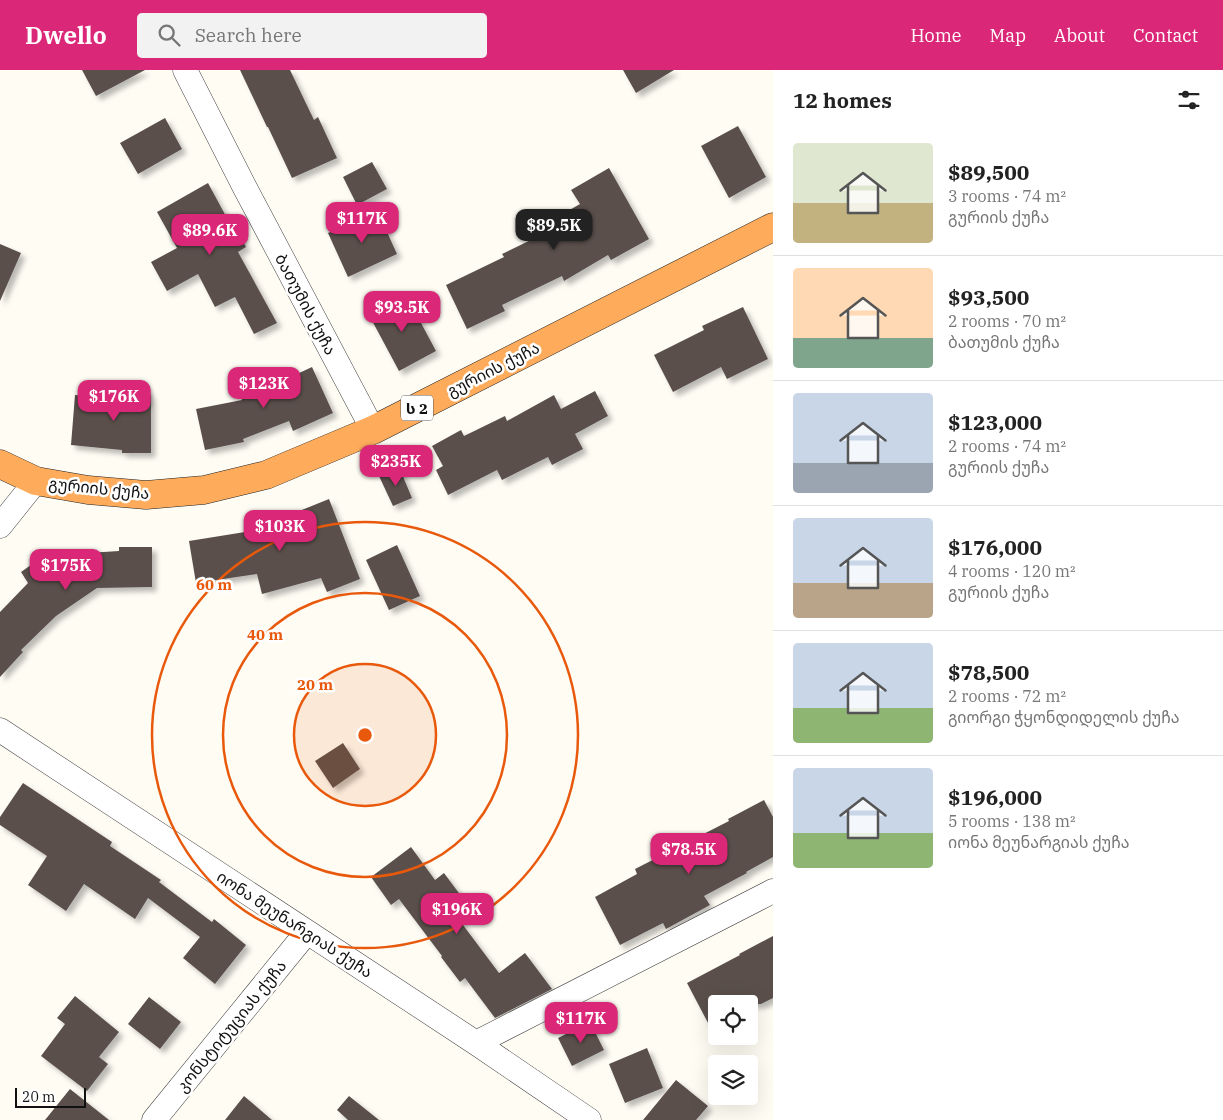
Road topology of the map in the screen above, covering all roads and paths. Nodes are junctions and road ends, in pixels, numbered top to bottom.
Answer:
1 (185, 70) edge
2 (773, 227) edge
3 (373, 430) junction
4 (0, 464) edge
5 (36, 481) junction
6 (0, 526) edge
7 (0, 730) edge
8 (773, 890) edge
9 (307, 932) junction
10 (476, 1043) junction
11 (154, 1120) edge
12 (589, 1120) edge

1 - 3 street, ბათუმის ქუჩა
2 - 3 highway, გურიის ქუჩა / ს 2
3 - 5 highway, გურიის ქუჩა / ს 2
4 - 5 highway, გურიის ქუჩა / ს 2
5 - 6 street
7 - 9 street, იონა მეუნარგიას ქუჩა
8 - 10 street
9 - 10 street, იონა მეუნარგიას ქუჩა
9 - 11 street, კონსტიტუციას ქუჩა
10 - 12 street, იონა მეუნარგიას ქუჩა

